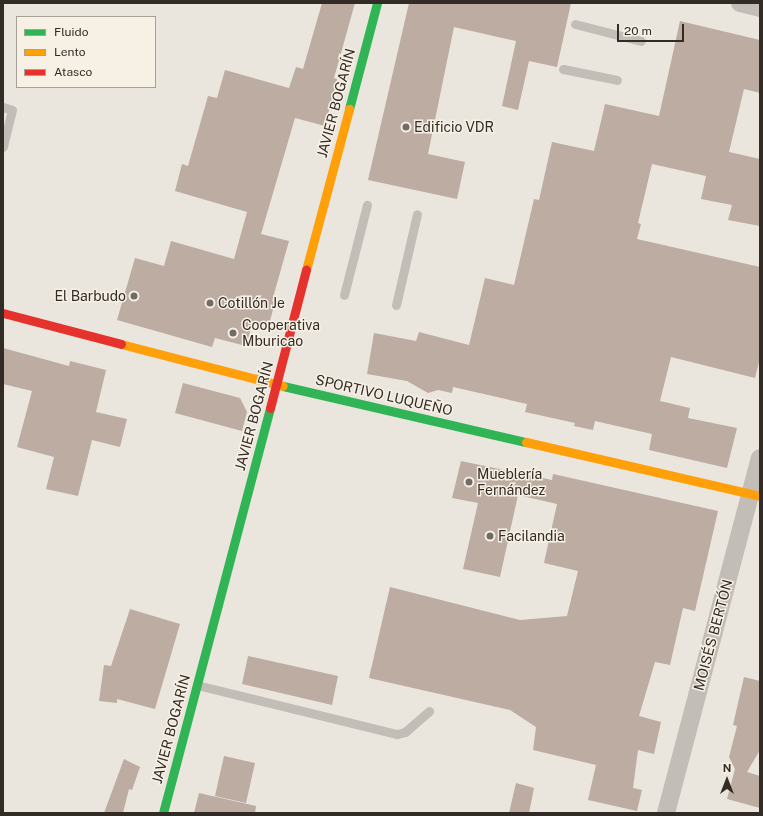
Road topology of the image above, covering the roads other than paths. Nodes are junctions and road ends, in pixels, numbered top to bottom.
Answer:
1 (377, 3) edge
2 (740, 3) edge
3 (760, 8) edge
4 (575, 24) dead end
5 (641, 41) dead end
6 (563, 69) dead end
7 (617, 80) dead end
8 (3, 106) edge
9 (3, 147) edge
10 (367, 205) dead end
11 (417, 214) dead end
12 (344, 295) dead end
13 (396, 305) dead end
14 (3, 313) edge
15 (276, 385) junction
16 (760, 458) edge
17 (755, 495) edge
18 (197, 685) junction
19 (429, 711) dead end
20 (163, 813) edge
21 (666, 813) edge

1 - 15 street, JAVIER BOGARÍN
2 - 3 street
4 - 5 lane
6 - 7 lane
8 - 9 lane
10 - 12 lane
11 - 13 lane
14 - 15 street, SPORTIVO LUQUEÑO
15 - 17 street, SPORTIVO LUQUEÑO
15 - 18 street, JAVIER BOGARÍN
16 - 17 street, MOISÉS BERTÓN
17 - 21 street, MOISÉS BERTÓN
18 - 19 lane
18 - 20 street, JAVIER BOGARÍN

